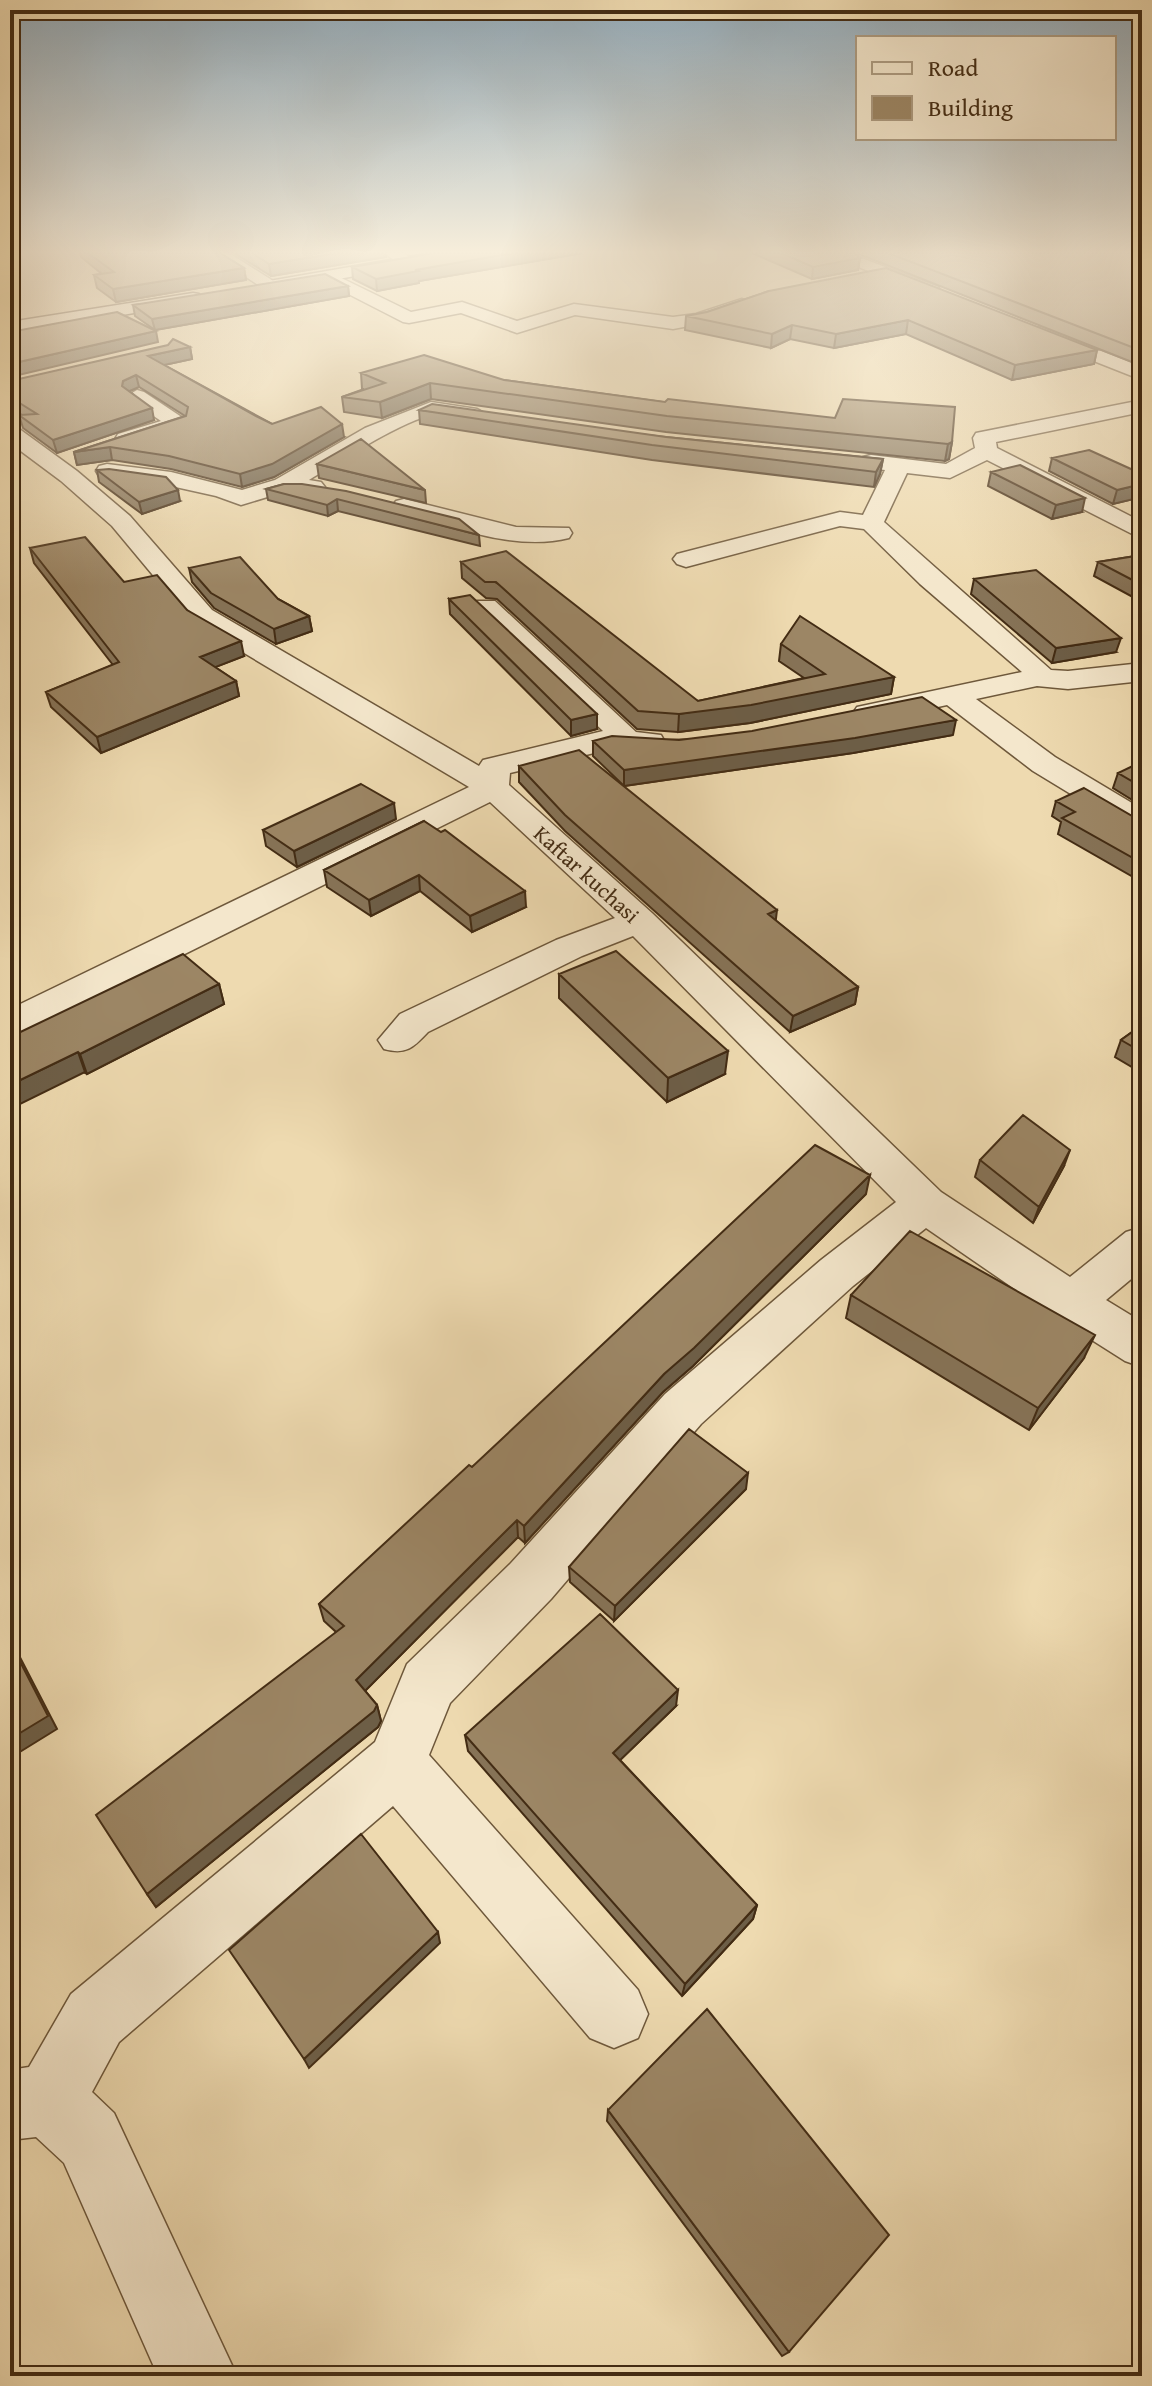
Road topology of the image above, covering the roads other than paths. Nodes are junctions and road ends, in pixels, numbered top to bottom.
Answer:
1 (1118, 364) edge
2 (1142, 374) edge
3 (137, 396) edge
4 (1142, 406) edge
5 (494, 417) edge
6 (10, 433) edge
7 (107, 445) edge
8 (987, 451) junction
9 (853, 460) edge
10 (67, 465) junction
11 (899, 465) junction
12 (283, 485) junction
13 (333, 490) edge
14 (377, 500) edge
15 (871, 523) junction
16 (1142, 532) edge
17 (560, 533) dead end
18 (686, 559) dead end
19 (486, 607) edge
20 (1142, 672) edge
21 (1037, 677) junction
22 (953, 695) junction
23 (838, 719) edge
24 (611, 740) junction
25 (678, 744) edge
26 (493, 788) junction
27 (1142, 823) edge
28 (639, 921) junction
29 (10, 1025) edge
30 (398, 1040) dead end
31 (925, 1204) junction
32 (1142, 1244) edge
33 (1071, 1303) junction
34 (1142, 1347) edge
35 (396, 1763) junction
36 (614, 2014) dead end
37 (30, 2102) edge
38 (198, 2376) edge

1 - 2 street
3 - 7 street
4 - 8 street
5 - 12 street
6 - 10 street, Kaftar kuchasi
8 - 11 street
8 - 16 street
9 - 11 street
10 - 12 street
10 - 26 street, Kaftar kuchasi
11 - 15 street
12 - 13 street
14 - 17 street
15 - 18 street
15 - 21 street
19 - 24 street
20 - 21 street
21 - 22 street
22 - 23 street
22 - 27 street
24 - 25 street
24 - 26 street
26 - 28 street, Kaftar kuchasi
26 - 29 street
28 - 30 street
28 - 31 street, Kaftar kuchasi
31 - 33 street, Kaftar kuchasi
31 - 35 street
32 - 33 street
33 - 34 street, Kaftar kuchasi
35 - 36 street
35 - 37 street
37 - 38 street

